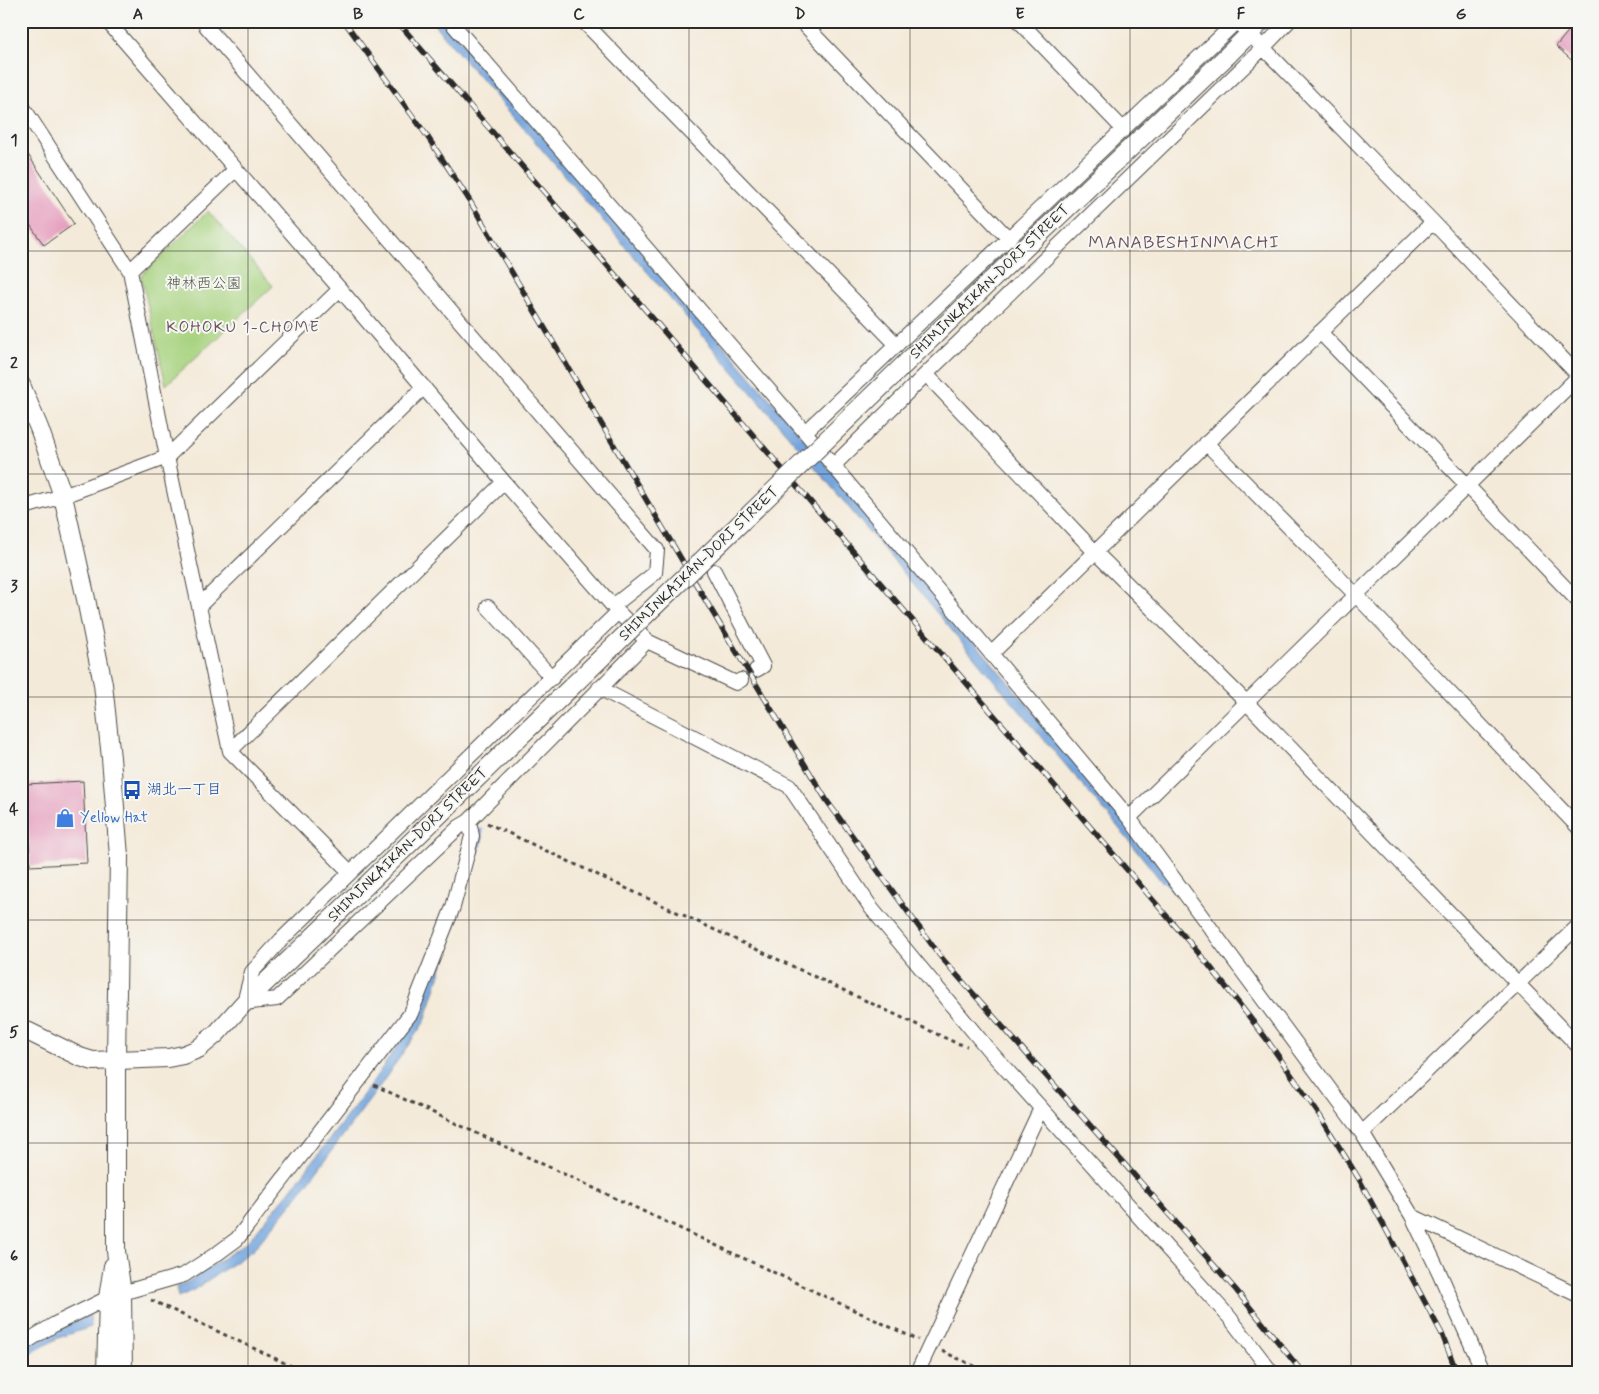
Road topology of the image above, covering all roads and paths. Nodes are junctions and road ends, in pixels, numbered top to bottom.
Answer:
1 (107, 21) edge
2 (450, 21) edge
3 (584, 21) edge
4 (802, 21) edge
5 (1019, 21) edge
6 (1237, 21) edge
7 (1289, 21) edge
8 (206, 26) dead end
9 (1256, 27) edge
10 (1263, 48) junction
11 (21, 104) edge
12 (1124, 130) junction
13 (236, 169) junction
14 (1433, 222) junction
15 (1009, 239) junction
16 (130, 271) junction
17 (340, 288) junction
18 (1320, 332) junction
19 (896, 345) junction
20 (926, 374) junction
21 (1578, 376) edge
22 (21, 385) edge
23 (424, 388) junction
24 (805, 432) junction
25 (1206, 443) junction
26 (167, 457) junction
27 (832, 466) junction
28 (504, 482) junction
29 (1467, 485) junction
30 (63, 496) junction
31 (21, 508) edge
32 (1095, 552) junction
33 (714, 571) dead end
34 (1356, 595) junction
35 (1578, 601) edge
36 (199, 606) junction
37 (488, 607) dead end
38 (616, 609) junction
39 (647, 641) junction
40 (991, 654) junction
41 (756, 670) dead end
42 (552, 678) junction
43 (741, 680) dead end
44 (599, 688) junction
45 (1246, 702) junction
46 (230, 751) junction
47 (1129, 818) junction
48 (471, 819) junction
49 (1578, 827) edge
50 (350, 872) junction
51 (1578, 926) edge
52 (1518, 984) junction
53 (244, 1003) junction
54 (21, 1028) edge
55 (1578, 1046) edge
56 (992, 1053) junction
57 (116, 1061) junction
58 (360, 1078) junction
59 (1041, 1108) junction
60 (1362, 1133) junction
61 (1412, 1216) junction
62 (121, 1294) junction
63 (1578, 1295) edge
64 (21, 1345) edge
65 (930, 1346) junction
66 (106, 1373) edge
67 (123, 1373) edge
68 (306, 1373) edge
69 (917, 1373) edge
70 (989, 1373) edge
71 (1272, 1373) edge
72 (1484, 1373) edge

1 - 13 street
2 - 24 street
3 - 19 street
4 - 15 street
5 - 12 street
6 - 9 street
6 - 12 street
7 - 10 street
8 - 38 street
9 - 10 street
9 - 53 street, SHIMINKAIKAN-DORI STREET, bridge
10 - 14 street
10 - 20 street
11 - 16 street
12 - 15 street
13 - 16 street
13 - 17 street
14 - 18 street
14 - 21 street
15 - 19 street
16 - 26 street
17 - 23 street
17 - 26 street
18 - 25 street
18 - 29 street
19 - 24 street
20 - 27 street
20 - 32 street
21 - 29 street
22 - 30 street
23 - 28 street
23 - 36 street
24 - 27 street
25 - 32 street
25 - 34 street
26 - 30 street
26 - 36 street
27 - 40 street
28 - 38 street
28 - 46 street
29 - 34 street
29 - 35 street
30 - 31 street
30 - 57 street
32 - 40 street
32 - 45 street
33 - 41 street
34 - 45 street
34 - 49 street
36 - 46 street
37 - 42 street
38 - 39 street
38 - 42 street
39 - 43 street
39 - 44 street
40 - 47 street
42 - 50 street
44 - 48 street
44 - 56 street
45 - 47 street
45 - 52 street
46 - 50 street
47 - 60 street
48 - 53 street
48 - 56 path
48 - 58 street
50 - 53 street
51 - 52 street
52 - 55 street
52 - 60 street
53 - 57 street, SHIMINKAIKAN-DORI STREET
54 - 57 street, SHIMINKAIKAN-DORI STREET
56 - 59 street
57 - 62 street
58 - 62 street
58 - 65 path
59 - 65 street
59 - 71 street
60 - 61 street
61 - 63 street
61 - 72 street
62 - 64 street
62 - 66 street
62 - 67 street
62 - 68 path
65 - 69 street
65 - 70 path

